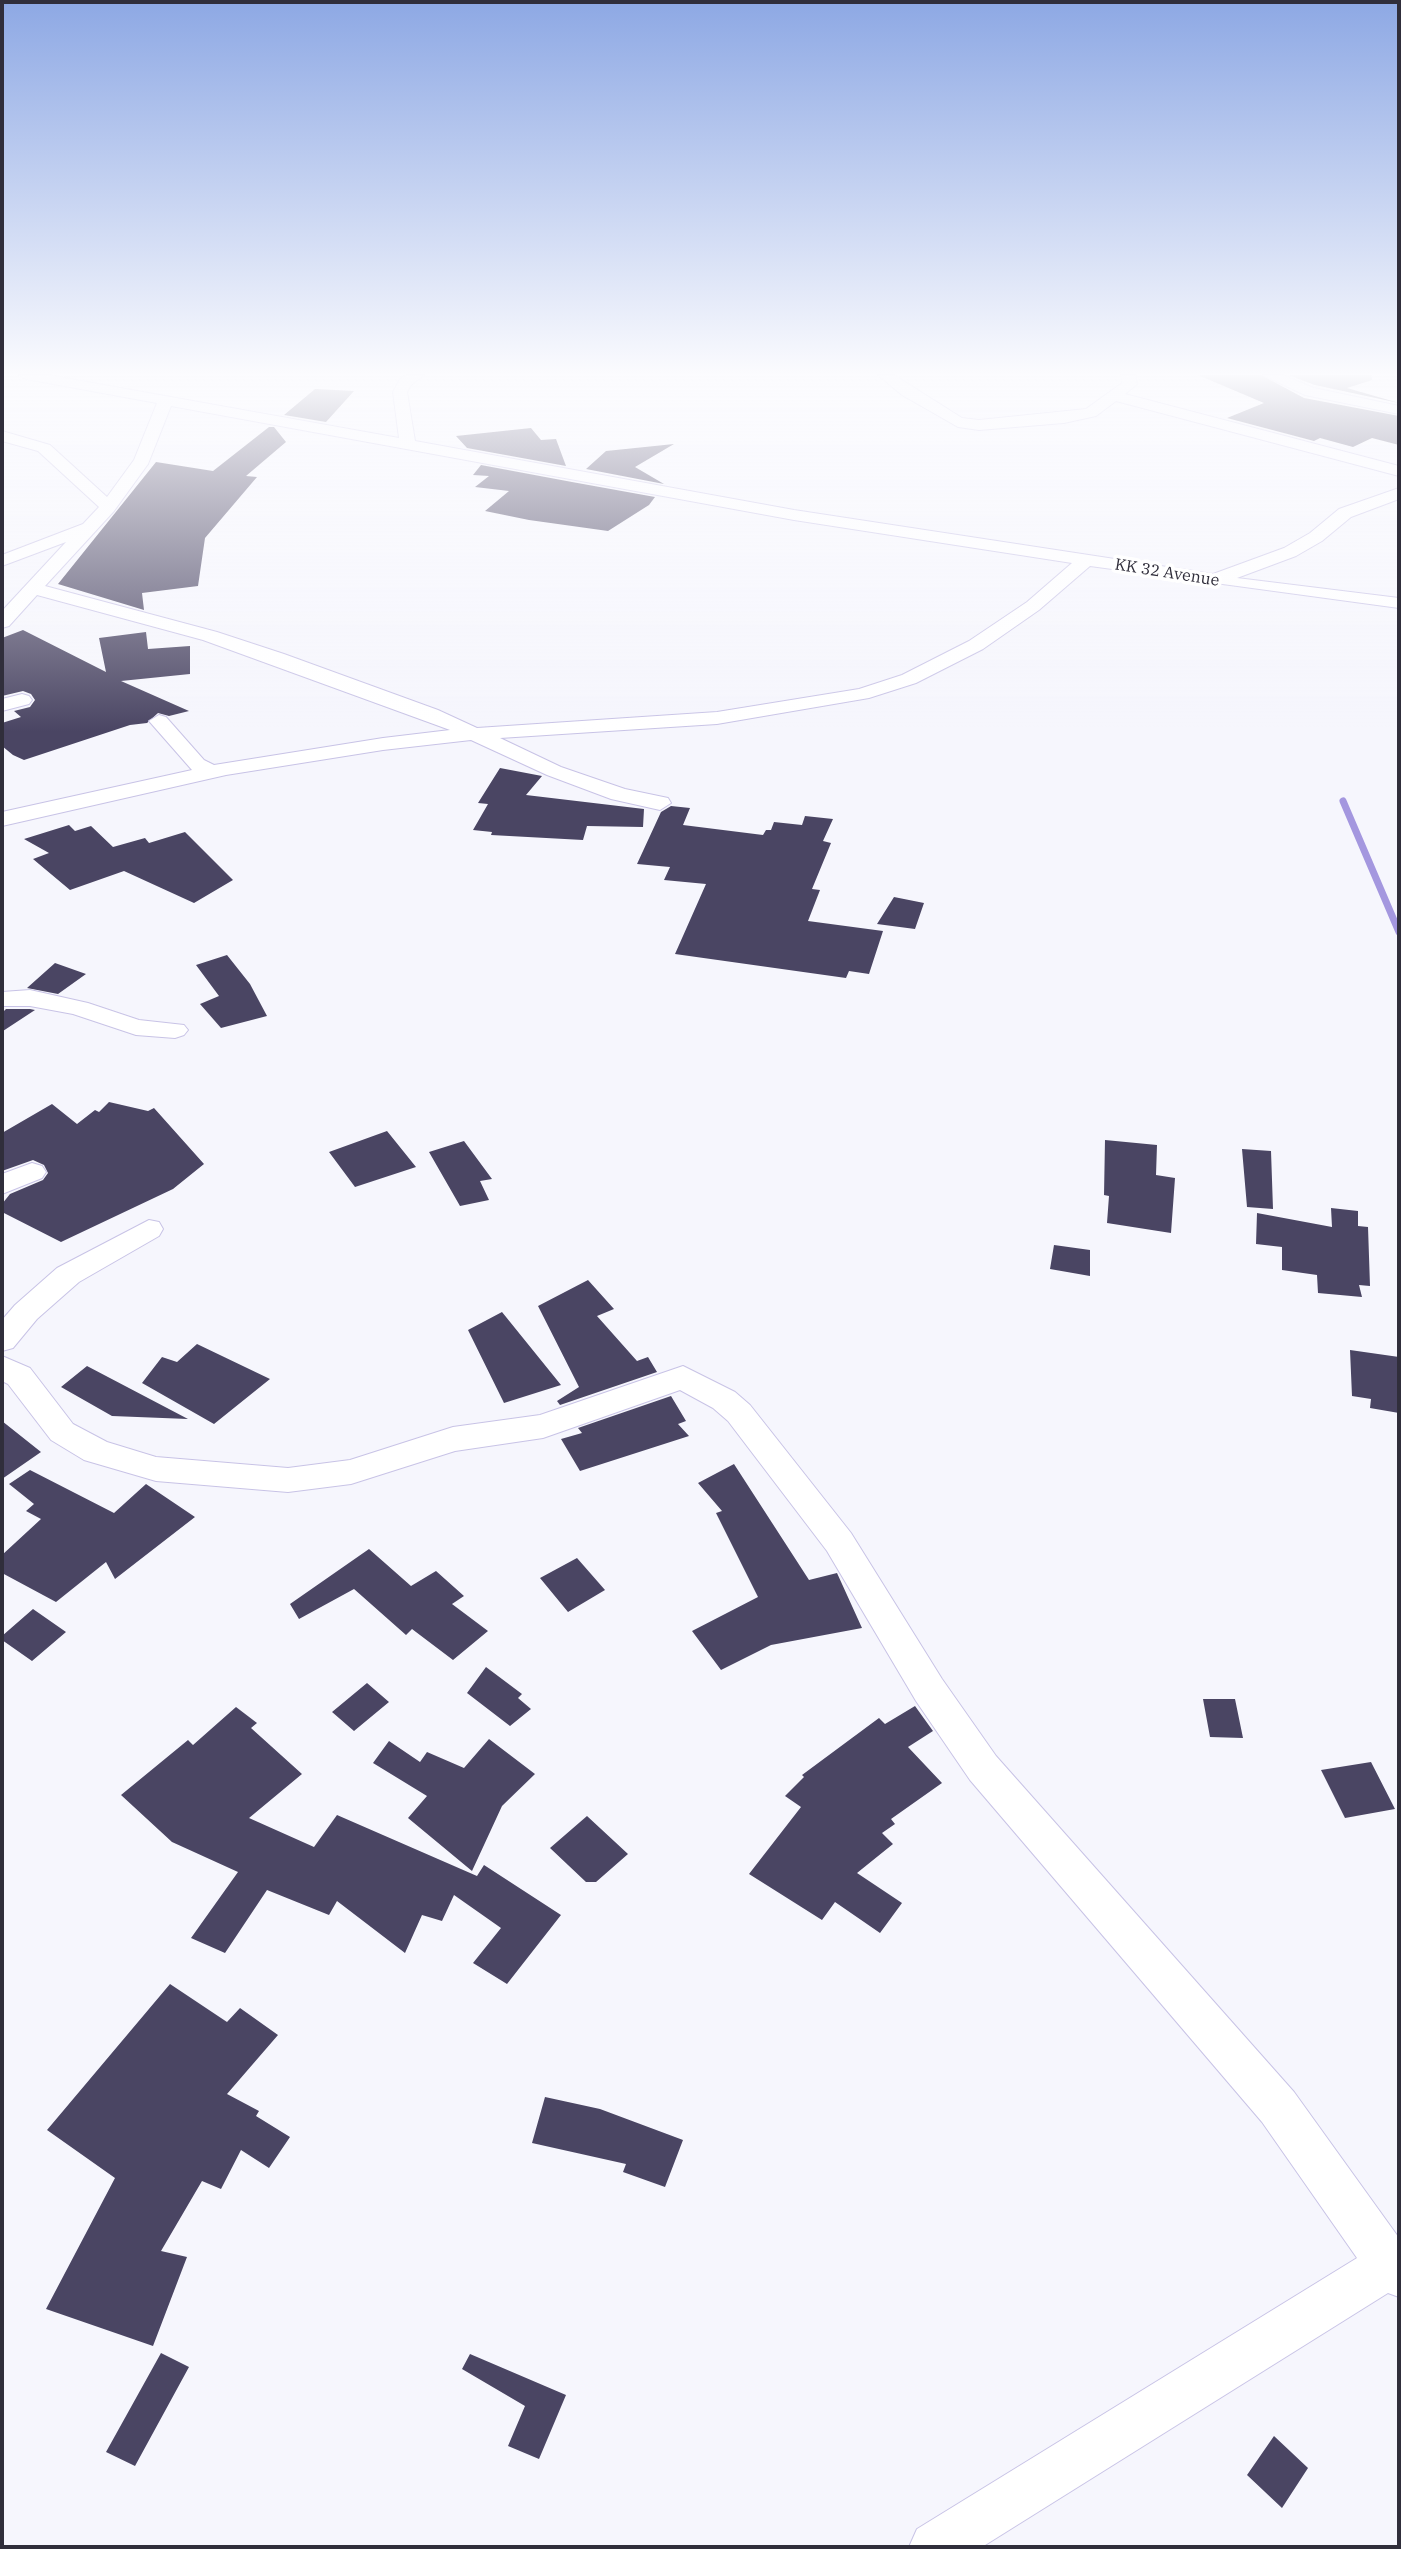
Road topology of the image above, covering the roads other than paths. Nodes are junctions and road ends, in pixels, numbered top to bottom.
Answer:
1 (94, 494) edge
2 (118, 494) edge
3 (678, 494) edge
4 (1396, 494) edge
5 (108, 507) junction
6 (93, 525) junction
7 (1086, 560) junction
8 (2, 561) edge
9 (1214, 580) junction
10 (33, 588) junction
11 (1399, 603) edge
12 (2, 622) edge
13 (159, 720) dead end
14 (473, 734) junction
15 (210, 772) junction
16 (660, 803) dead end
17 (2, 819) edge
18 (2, 999) edge
19 (175, 1030) dead end
20 (32, 1172) dead end
21 (2, 1185) edge
22 (149, 1228) dead end
23 (2, 1340) edge
24 (2, 1367) edge
25 (1396, 2268) edge
26 (935, 2547) edge

1 - 5 street
2 - 5 street
3 - 7 street, KK 32 Avenue
4 - 9 street
5 - 6 street
6 - 8 street
6 - 10 street
7 - 9 street, KK 32 Avenue
7 - 14 street
9 - 11 street, KK 32 Avenue
10 - 12 street
10 - 14 street
13 - 15 street
14 - 15 street
14 - 16 street
15 - 17 street
18 - 19 street
20 - 21 street
22 - 23 street
24 - 25 street
25 - 26 street

